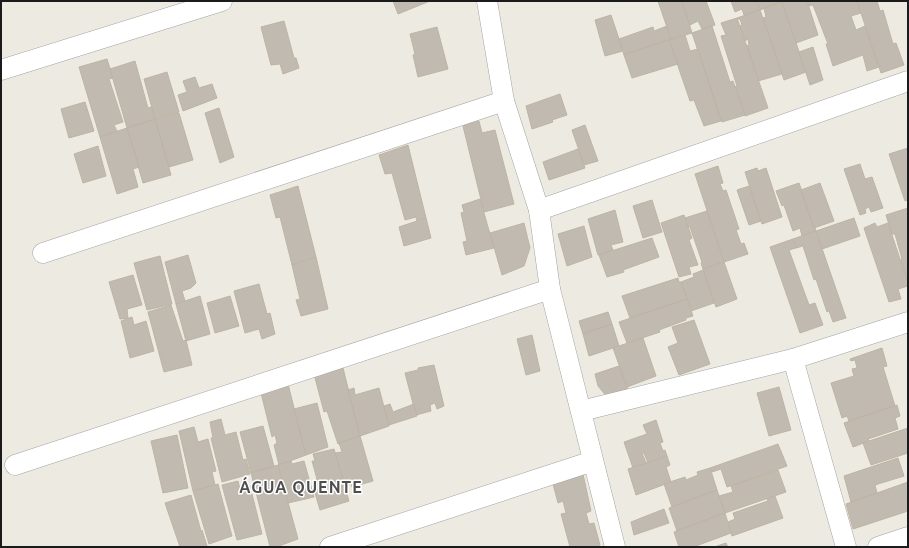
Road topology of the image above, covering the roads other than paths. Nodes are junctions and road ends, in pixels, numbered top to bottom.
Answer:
1 (222, 1) edge
2 (487, 1) edge
3 (1, 70) edge
4 (908, 81) edge
5 (504, 101) junction
6 (539, 210) junction
7 (43, 253) dead end
8 (550, 289) junction
9 (908, 322) edge
10 (793, 360) junction
11 (581, 411) junction
12 (593, 461) junction
13 (14, 465) dead end
14 (908, 537) edge
15 (330, 547) edge
16 (615, 547) edge
17 (846, 547) edge
18 (878, 547) edge

1 - 3 street
2 - 5 street
4 - 6 street
5 - 6 street
5 - 7 street
6 - 8 street
8 - 11 street
8 - 13 street
9 - 10 street
10 - 11 street
10 - 17 street
11 - 12 street
12 - 15 street
12 - 16 street
14 - 18 street

